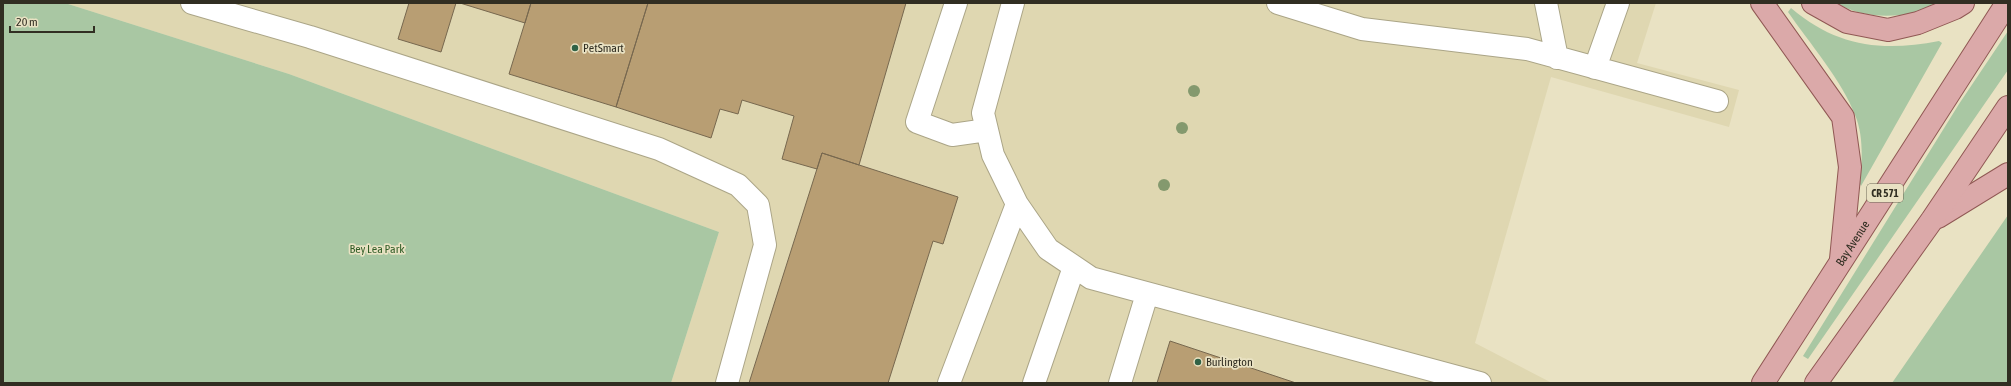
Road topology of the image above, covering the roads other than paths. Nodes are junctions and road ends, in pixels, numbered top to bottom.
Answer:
1 (192, 3) edge
2 (956, 3) edge
3 (1013, 3) edge
4 (1278, 3) edge
5 (1546, 3) edge
6 (1618, 3) edge
7 (1762, 3) edge
8 (1813, 3) edge
9 (1963, 3) edge
10 (2007, 3) edge
11 (1557, 58) junction
12 (1594, 68) junction
13 (1716, 101) dead end
14 (2008, 107) edge
15 (987, 130) junction
16 (2008, 174) edge
17 (1017, 204) junction
18 (1932, 220) junction
19 (1840, 264) junction
20 (1074, 267) junction
21 (1147, 294) junction
22 (727, 383) edge
23 (949, 383) edge
24 (1034, 383) edge
25 (1120, 383) edge
26 (1480, 383) edge
27 (1763, 383) edge
28 (1816, 383) edge

1 - 22 lane
2 - 15 lane
3 - 15 lane
4 - 11 lane
5 - 11 lane
6 - 12 lane
7 - 19 main road
8 - 9 main road
10 - 19 main road, Bay Avenue / CR 571
11 - 12 lane
12 - 13 lane
14 - 18 main road
15 - 17 lane
16 - 18 main road
17 - 20 lane
17 - 23 lane
18 - 28 main road
19 - 27 main road, Bay Avenue / CR 571
20 - 21 lane
20 - 24 lane
21 - 25 lane
21 - 26 lane

